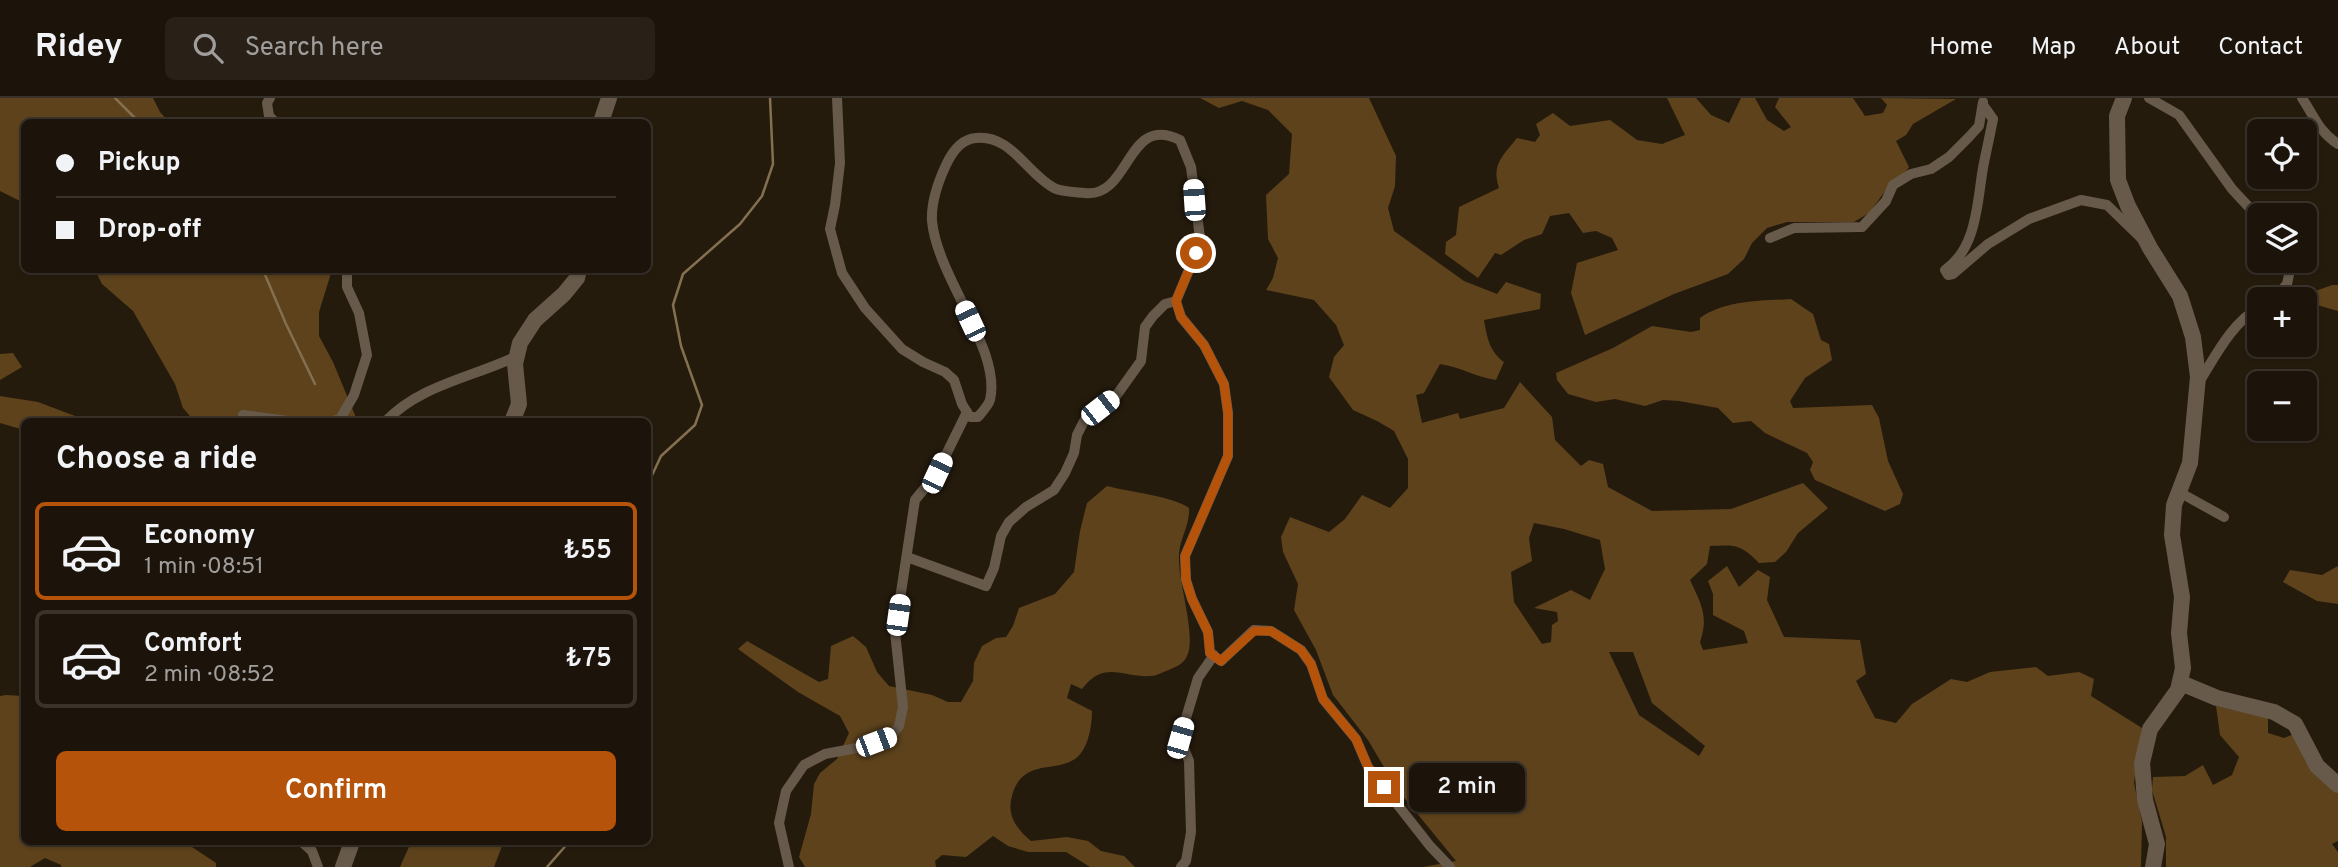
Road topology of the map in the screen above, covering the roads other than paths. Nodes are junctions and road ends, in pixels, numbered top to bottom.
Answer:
1 (270, 98) edge
2 (609, 98) edge
3 (837, 98) edge
4 (2124, 98) edge
5 (2149, 98) edge
6 (2302, 98) edge
7 (1982, 101) edge
8 (272, 119) edge
9 (602, 119) edge
10 (2338, 144) edge
11 (2247, 205) edge
12 (1770, 238) dead end
13 (2150, 248) junction
14 (347, 273) edge
15 (578, 273) edge
16 (1176, 301) junction
17 (2247, 317) edge
18 (517, 356) junction
19 (2197, 385) junction
20 (967, 412) junction
21 (243, 415) dead end
22 (266, 418) edge
23 (341, 418) edge
24 (389, 418) edge
25 (514, 418) edge
26 (2179, 492) junction
27 (2224, 517) dead end
28 (907, 557) junction
29 (1213, 655) junction
30 (2181, 683) junction
31 (2338, 785) edge
32 (305, 845) edge
33 (351, 845) edge
34 (318, 867) edge
35 (343, 867) edge
36 (789, 867) edge
37 (1181, 867) edge
38 (1450, 867) edge
39 (2153, 867) edge

1 - 8 street
2 - 9 main road
3 - 20 street
4 - 13 main road
5 - 11 street
6 - 10 street
7 - 12 street
7 - 13 street
13 - 19 main road
14 - 23 street
15 - 18 main road
16 - 20 street
16 - 28 street
16 - 29 street
17 - 19 street
18 - 24 street
18 - 25 main road
19 - 26 main road
20 - 28 street
21 - 22 street
26 - 27 street
26 - 30 main road
28 - 36 street
29 - 37 street
29 - 38 street
30 - 31 main road
30 - 39 main road
32 - 34 street
33 - 35 main road

